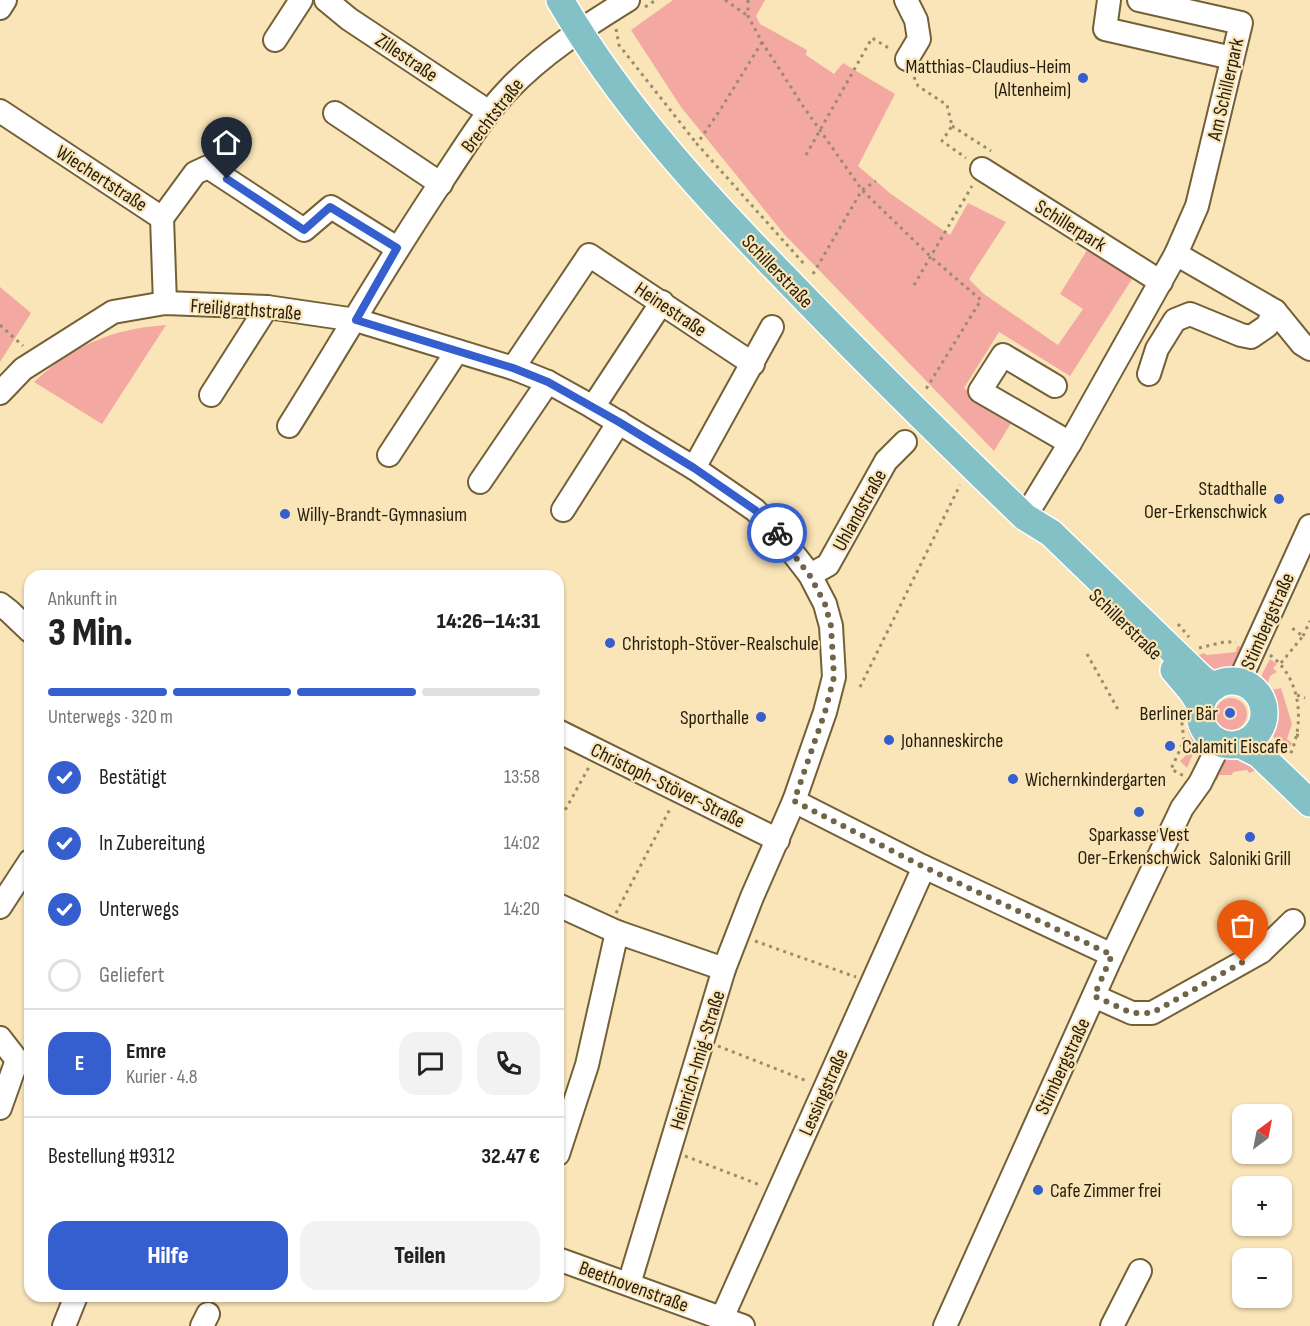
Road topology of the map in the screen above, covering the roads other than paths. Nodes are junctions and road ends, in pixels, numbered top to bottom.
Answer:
1 (5, 0) edge
2 (301, 0) edge
3 (326, 0) edge
4 (560, 0) edge
5 (628, 0) edge
6 (906, 0) edge
7 (1109, 0) edge
8 (1139, 0) edge
9 (0, 8) edge
10 (579, 32) junction
11 (275, 40) dead end
12 (1232, 58) junction
13 (907, 59) road end
14 (0, 111) edge
15 (489, 112) junction
16 (335, 113) dead end
17 (987, 160) road end
18 (441, 184) junction
19 (162, 218) junction
20 (397, 248) junction
21 (1176, 254) junction
22 (1161, 282) junction
23 (662, 302) junction
24 (165, 303) junction
25 (267, 307) junction
26 (356, 320) junction
27 (1292, 325) edge
28 (772, 327) dead end
29 (1310, 350) edge
30 (457, 351) junction
31 (753, 364) junction
32 (513, 368) junction
33 (1149, 374) dead end
34 (548, 382) junction
35 (1055, 386) dead end
36 (0, 393) edge
37 (211, 395) dead end
38 (593, 407) junction
39 (619, 422) junction
40 (289, 426) dead end
41 (905, 442) dead end
42 (1070, 443) junction
43 (389, 456) dead end
44 (694, 468) junction
45 (480, 482) dead end
46 (562, 510) dead end
47 (1025, 517) junction
48 (1310, 526) edge
49 (1310, 562) edge
50 (810, 576) junction
51 (0, 604) edge
52 (24, 625) edge
53 (1226, 691) junction
54 (1261, 725) junction
55 (564, 734) edge
56 (1223, 741) junction
57 (1310, 785) edge
58 (794, 801) junction
59 (1310, 802) edge
60 (778, 840) junction
61 (924, 867) junction
62 (24, 870) edge
63 (0, 907) edge
64 (564, 908) edge
65 (1293, 921) dead end
66 (613, 930) junction
67 (1112, 955) junction
68 (724, 969) junction
69 (1094, 996) junction
70 (0, 1038) edge
71 (24, 1062) edge
72 (0, 1108) edge
73 (564, 1136) edge
74 (564, 1261) edge
75 (1140, 1271) dead end
76 (629, 1284) junction
77 (74, 1302) edge
78 (722, 1317) junction
79 (64, 1326) edge
80 (743, 1326) edge
81 (945, 1326) edge
82 (1112, 1326) edge

1 - 9 street
2 - 11 street
3 - 15 street, Zillestraße
4 - 10 main road, Schillerstraße
5 - 10 street, Brechtstraße
6 - 13 street
7 - 12 street
8 - 12 street, Am Schillerpark
10 - 15 street, Brechtstraße
10 - 47 main road, Schillerstraße
12 - 21 street, Am Schillerpark
14 - 19 street, Wiechertstraße
15 - 18 street, Brechtstraße
16 - 18 street
17 - 22 street, Schillerpark
18 - 20 street, Brechtstraße
19 - 20 street
19 - 24 street, Wiechertstraße
20 - 26 street, Brechtstraße
21 - 22 street, Am Schillerpark
21 - 27 street
22 - 42 street, Am Schillerpark
23 - 31 street, Heinestraße
23 - 32 street, Heinestraße
23 - 38 street
24 - 25 street, Freiligrathstraße
24 - 36 street, Freiligrathstraße
25 - 26 street, Freiligrathstraße
25 - 37 street
26 - 30 street, Freiligrathstraße
26 - 40 street, Brechtstraße
27 - 29 street
27 - 33 street
28 - 31 street
30 - 32 street, Freiligrathstraße
30 - 43 street
31 - 44 street
32 - 34 street, Freiligrathstraße
34 - 38 street, Freiligrathstraße
34 - 45 street
35 - 42 street
38 - 39 street, Freiligrathstraße
39 - 44 street, Freiligrathstraße
39 - 46 street
41 - 50 street, Uhlandstraße
42 - 47 street, Am Schillerpark
44 - 50 street, Freiligrathstraße
47 - 53 main road, Schillerstraße
48 - 53 street, Stimbergstraße
49 - 53 street, Stimbergstraße
50 - 58 street, Freiligrathstraße
51 - 52 street
53 - 54 main road
53 - 56 main road
54 - 56 main road
54 - 57 main road
55 - 60 street, Christoph-Stöver-Straße
56 - 59 main road
56 - 67 street, Stimbergstraße
58 - 60 street, Freiligrathstraße
58 - 61 street
60 - 68 street, Heinrich-Imig-Straße
61 - 67 street
61 - 78 street, Lessingstraße
62 - 63 street
64 - 66 street
65 - 69 street
66 - 68 street
66 - 73 street
67 - 69 street, Stimbergstraße
68 - 76 street, Heinrich-Imig-Straße
69 - 81 street, Stimbergstraße
70 - 71 street
71 - 72 street
74 - 76 street, Beethovenstraße
75 - 82 street
76 - 78 street, Beethovenstraße
77 - 79 street
78 - 80 street, Beethovenstraße

